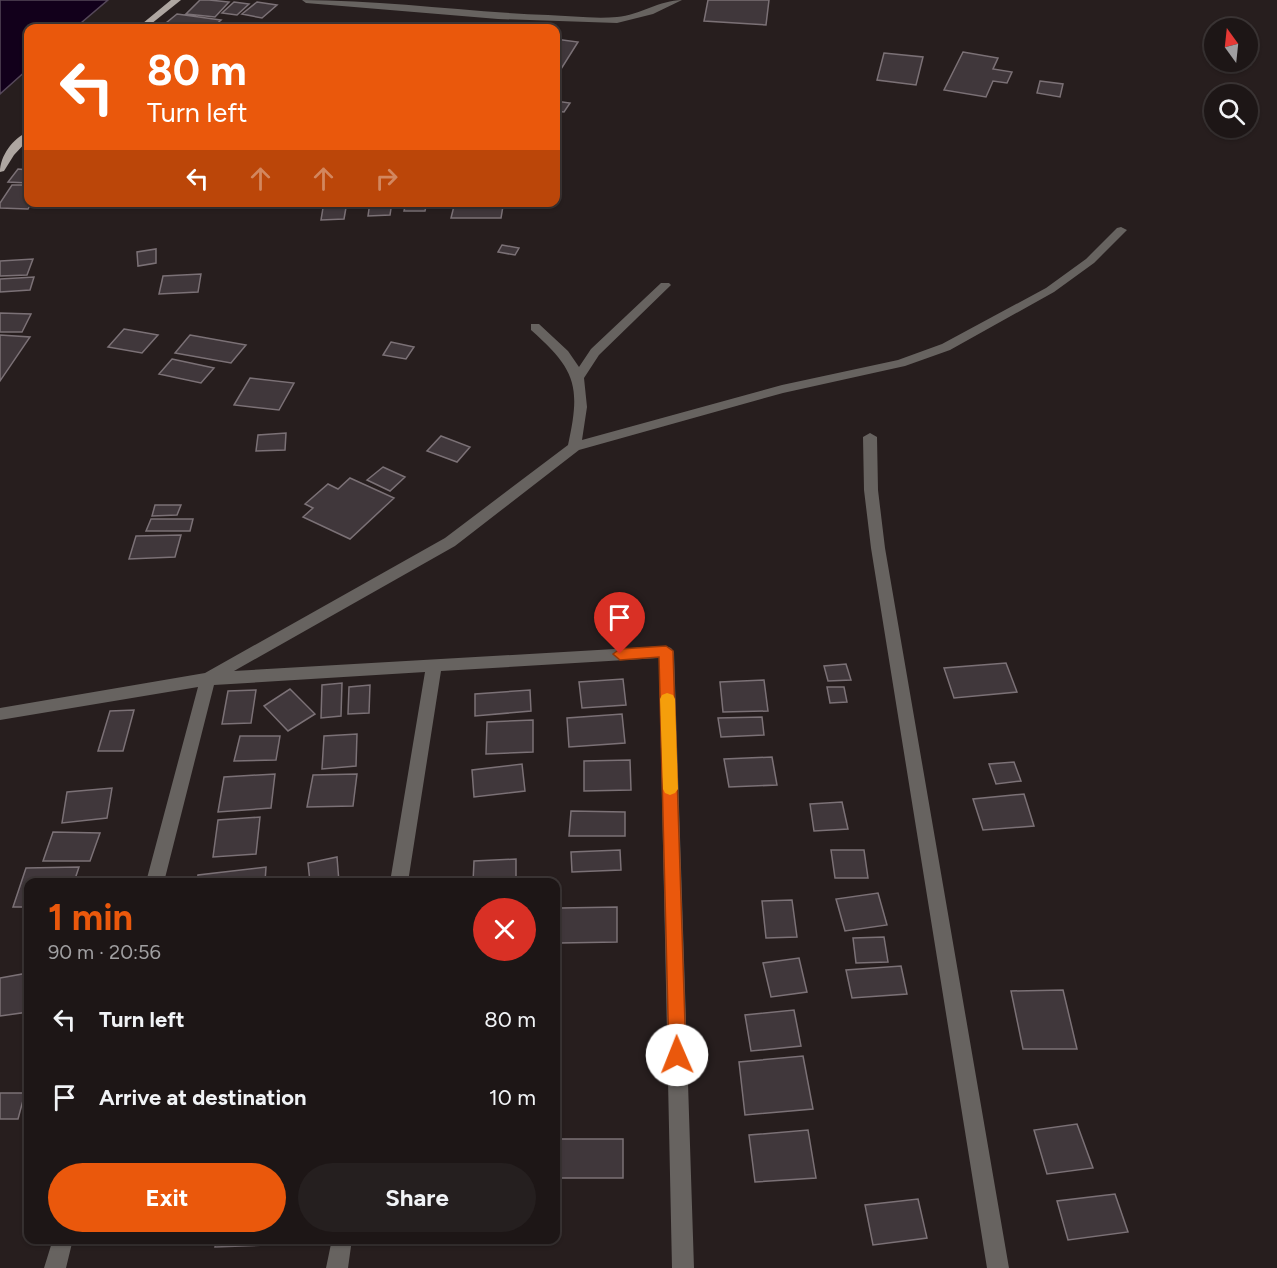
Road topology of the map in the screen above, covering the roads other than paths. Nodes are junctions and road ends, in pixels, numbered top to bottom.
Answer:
1 (177, 0) edge
2 (306, 0) edge
3 (678, 0) edge
4 (146, 24) edge
5 (24, 139) edge
6 (0, 169) edge
7 (1121, 230) dead end
8 (665, 285) dead end
9 (535, 327) dead end
10 (578, 377) junction
11 (870, 437) dead end
12 (574, 447) junction
13 (434, 665) junction
14 (208, 679) junction
15 (0, 714) edge
16 (156, 878) edge
17 (400, 878) edge
18 (62, 1244) edge
19 (341, 1244) edge
20 (55, 1268) edge
21 (338, 1268) edge
22 (683, 1268) edge
23 (998, 1268) edge

1 - 4 main road
2 - 3 street
5 - 6 main road
7 - 12 street
8 - 10 street
9 - 10 street
10 - 12 street
11 - 23 street
12 - 14 street
13 - 14 street
13 - 17 street
13 - 22 street
14 - 15 street
14 - 16 street
18 - 20 street
19 - 21 street

